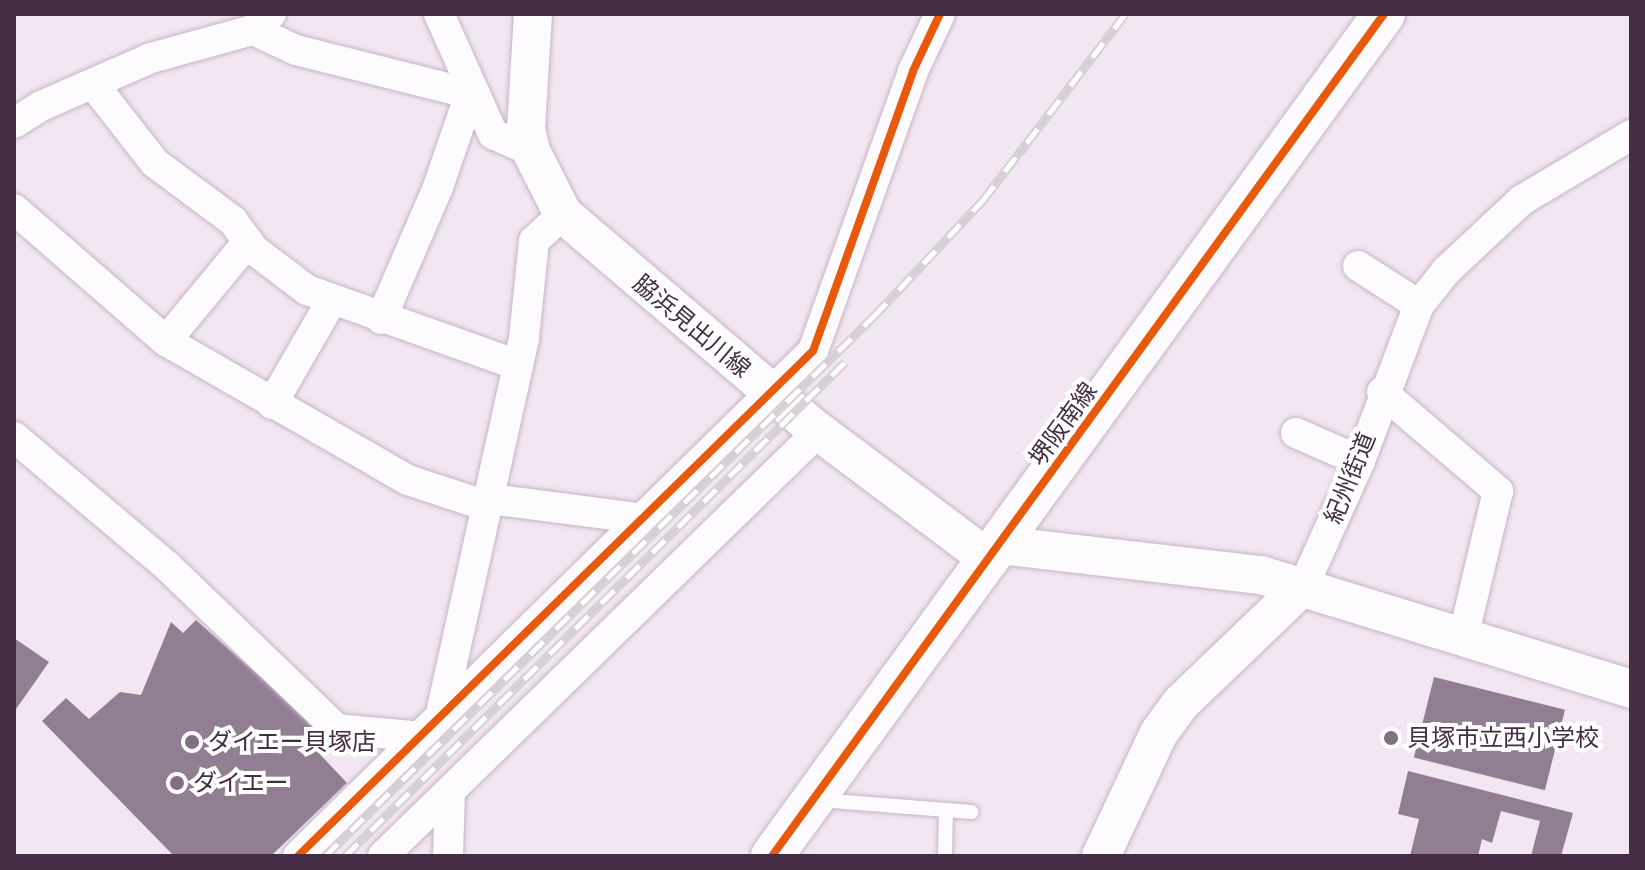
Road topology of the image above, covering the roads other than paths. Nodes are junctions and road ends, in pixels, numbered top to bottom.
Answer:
1 (439, 14) edge
2 (533, 14) edge
3 (940, 14) edge
4 (1384, 14) edge
5 (262, 22) edge
6 (94, 85) junction
7 (473, 94) junction
8 (14, 123) edge
9 (1631, 135) edge
10 (531, 151) junction
11 (14, 209) edge
12 (563, 214) junction
13 (248, 242) junction
14 (1358, 266) dead end
15 (332, 300) junction
16 (1419, 305) junction
17 (381, 319) junction
18 (166, 341) junction
19 (518, 365) junction
20 (1382, 392) junction
21 (773, 394) junction
22 (272, 404) junction
23 (819, 431) junction
24 (1296, 433) dead end
25 (14, 437) edge
26 (1360, 461) junction
27 (488, 503) junction
28 (639, 518) junction
29 (995, 552) junction
30 (1304, 585) junction
31 (1463, 638) junction
32 (1631, 689) edge
33 (432, 729) junction
34 (450, 792) junction
35 (814, 800) junction
36 (946, 811) junction
37 (972, 812) dead end
38 (298, 856) edge
39 (383, 856) edge
40 (448, 856) edge
41 (772, 856) edge
42 (945, 856) edge
43 (1101, 856) edge

1 - 7 street
2 - 10 street, 脇浜見出川線
3 - 21 street
4 - 29 main road, 堺阪南線
5 - 6 street
5 - 7 street
6 - 8 street
6 - 13 street
7 - 10 street
7 - 17 street
9 - 16 street, 紀州街道
10 - 12 street, 脇浜見出川線
11 - 18 street
12 - 19 street
12 - 21 street, 脇浜見出川線
13 - 15 street
13 - 18 street
14 - 16 street
15 - 17 street
15 - 22 street
16 - 20 street, 紀州街道
17 - 19 street
18 - 22 street
19 - 27 street
20 - 26 street, 紀州街道
20 - 31 street
21 - 23 street, 脇浜見出川線
21 - 28 street
22 - 27 street
23 - 29 street, 脇浜見出川線
23 - 34 street
24 - 26 street
25 - 33 street
26 - 30 street, 紀州街道
27 - 28 street
27 - 33 street
28 - 33 street
29 - 30 street
29 - 35 main road, 堺阪南線
30 - 31 street
30 - 43 street, 紀州街道
31 - 32 street
33 - 38 street
34 - 39 street
34 - 40 street
35 - 36 lane
35 - 41 main road, 堺阪南線
36 - 37 lane
36 - 42 lane

